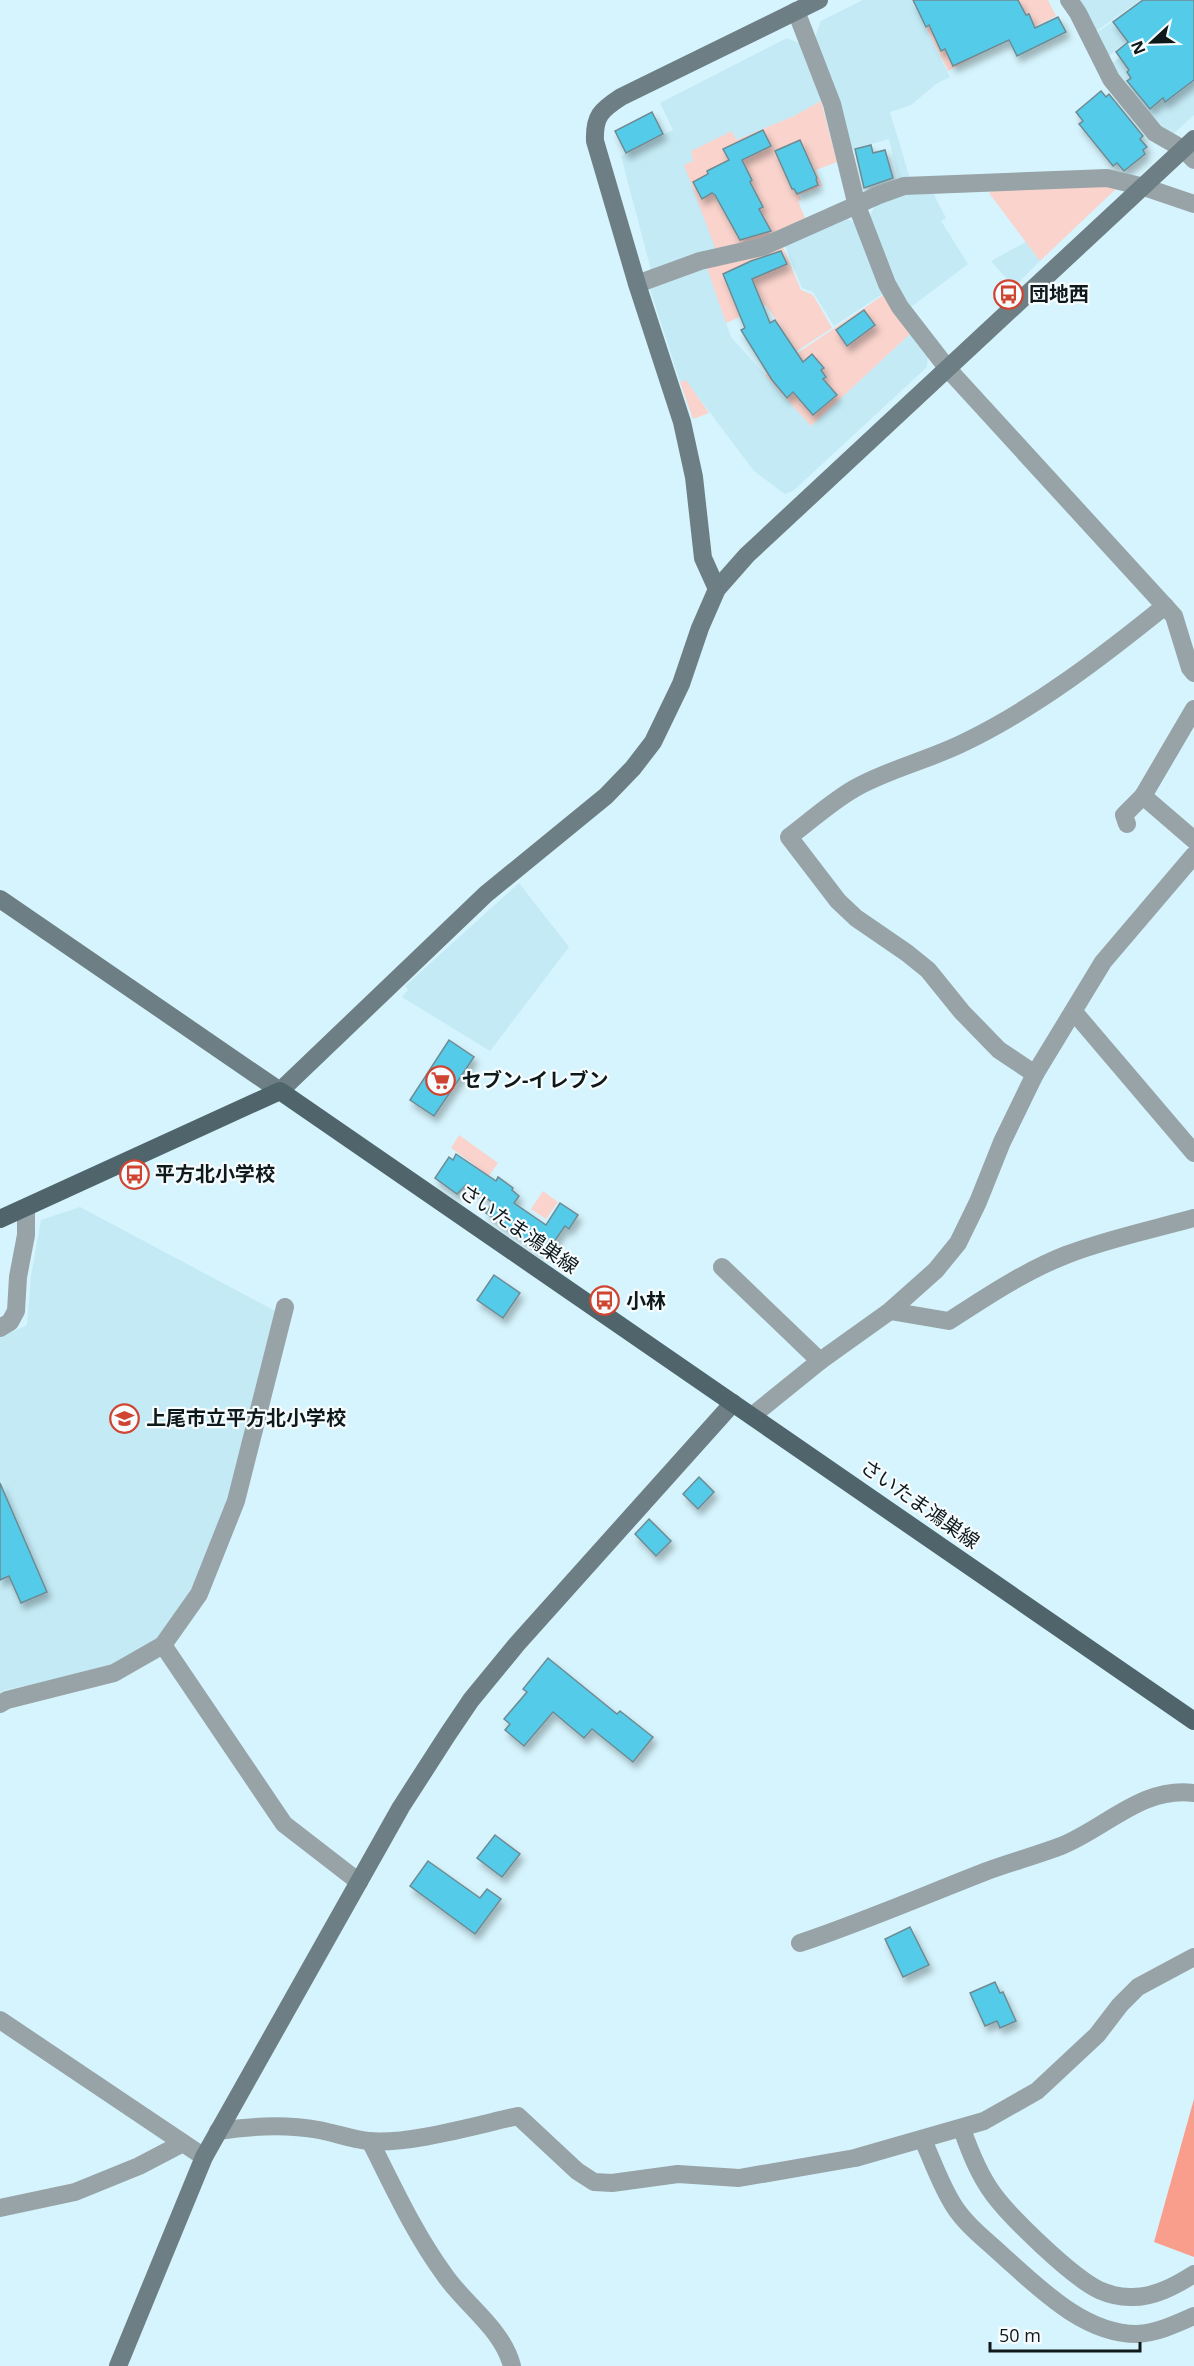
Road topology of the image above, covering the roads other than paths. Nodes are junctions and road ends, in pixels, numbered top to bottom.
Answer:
1 (819, 0) edge
2 (1069, 0) edge
3 (796, 11) junction
4 (1190, 150) edge
5 (1144, 187) junction
6 (1194, 204) edge
7 (857, 206) junction
8 (638, 284) junction
9 (948, 369) junction
10 (717, 589) junction
11 (1166, 606) junction
12 (1194, 673) edge
13 (1194, 709) edge
14 (1143, 796) junction
15 (1127, 824) dead end
16 (1194, 840) edge
17 (1194, 855) edge
18 (0, 899) edge
19 (1074, 1012) junction
20 (1035, 1074) junction
21 (280, 1091) junction
22 (1194, 1153) edge
23 (26, 1208) junction
24 (1194, 1218) edge
25 (0, 1219) edge
26 (722, 1267) dead end
27 (285, 1307) dead end
28 (890, 1311) junction
29 (0, 1328) edge
30 (820, 1361) junction
31 (733, 1403) junction
32 (752, 1416) junction
33 (163, 1645) junction
34 (0, 1704) edge
35 (1194, 1721) edge
36 (1194, 1793) edge
37 (359, 1882) junction
38 (800, 1943) dead end
39 (1194, 1957) edge
40 (0, 2020) edge
41 (962, 2129) junction
42 (218, 2131) junction
43 (923, 2140) junction
44 (369, 2141) junction
45 (183, 2143) junction
46 (204, 2157) junction
47 (0, 2208) edge
48 (1194, 2274) edge
49 (1187, 2319) edge
50 (1194, 2335) edge
51 (118, 2366) edge
52 (512, 2366) edge

1 - 3 street
2 - 4 street
3 - 7 street
3 - 8 street
4 - 5 street
5 - 6 street
5 - 7 street
5 - 9 street
7 - 8 street
7 - 9 street
8 - 10 street
9 - 10 street
9 - 11 street
10 - 21 street
11 - 12 street
11 - 20 street
13 - 14 street
14 - 15 street
14 - 16 street
17 - 19 street
18 - 21 street
19 - 20 street
19 - 22 street
20 - 28 street
21 - 23 main road
21 - 31 main road, さいたま鴻巣線
23 - 25 main road
23 - 29 street
24 - 28 street
26 - 30 street
27 - 33 street
28 - 30 street
30 - 32 street
31 - 32 main road, さいたま鴻巣線
31 - 37 street
32 - 35 main road, さいたま鴻巣線
33 - 34 street
33 - 37 street
36 - 38 street
37 - 42 street
39 - 41 street
40 - 45 street
41 - 43 street
41 - 48 street
42 - 44 street
42 - 46 street
43 - 44 street
43 - 49 street
44 - 52 street
45 - 46 street
45 - 47 street
46 - 51 street
49 - 50 street

